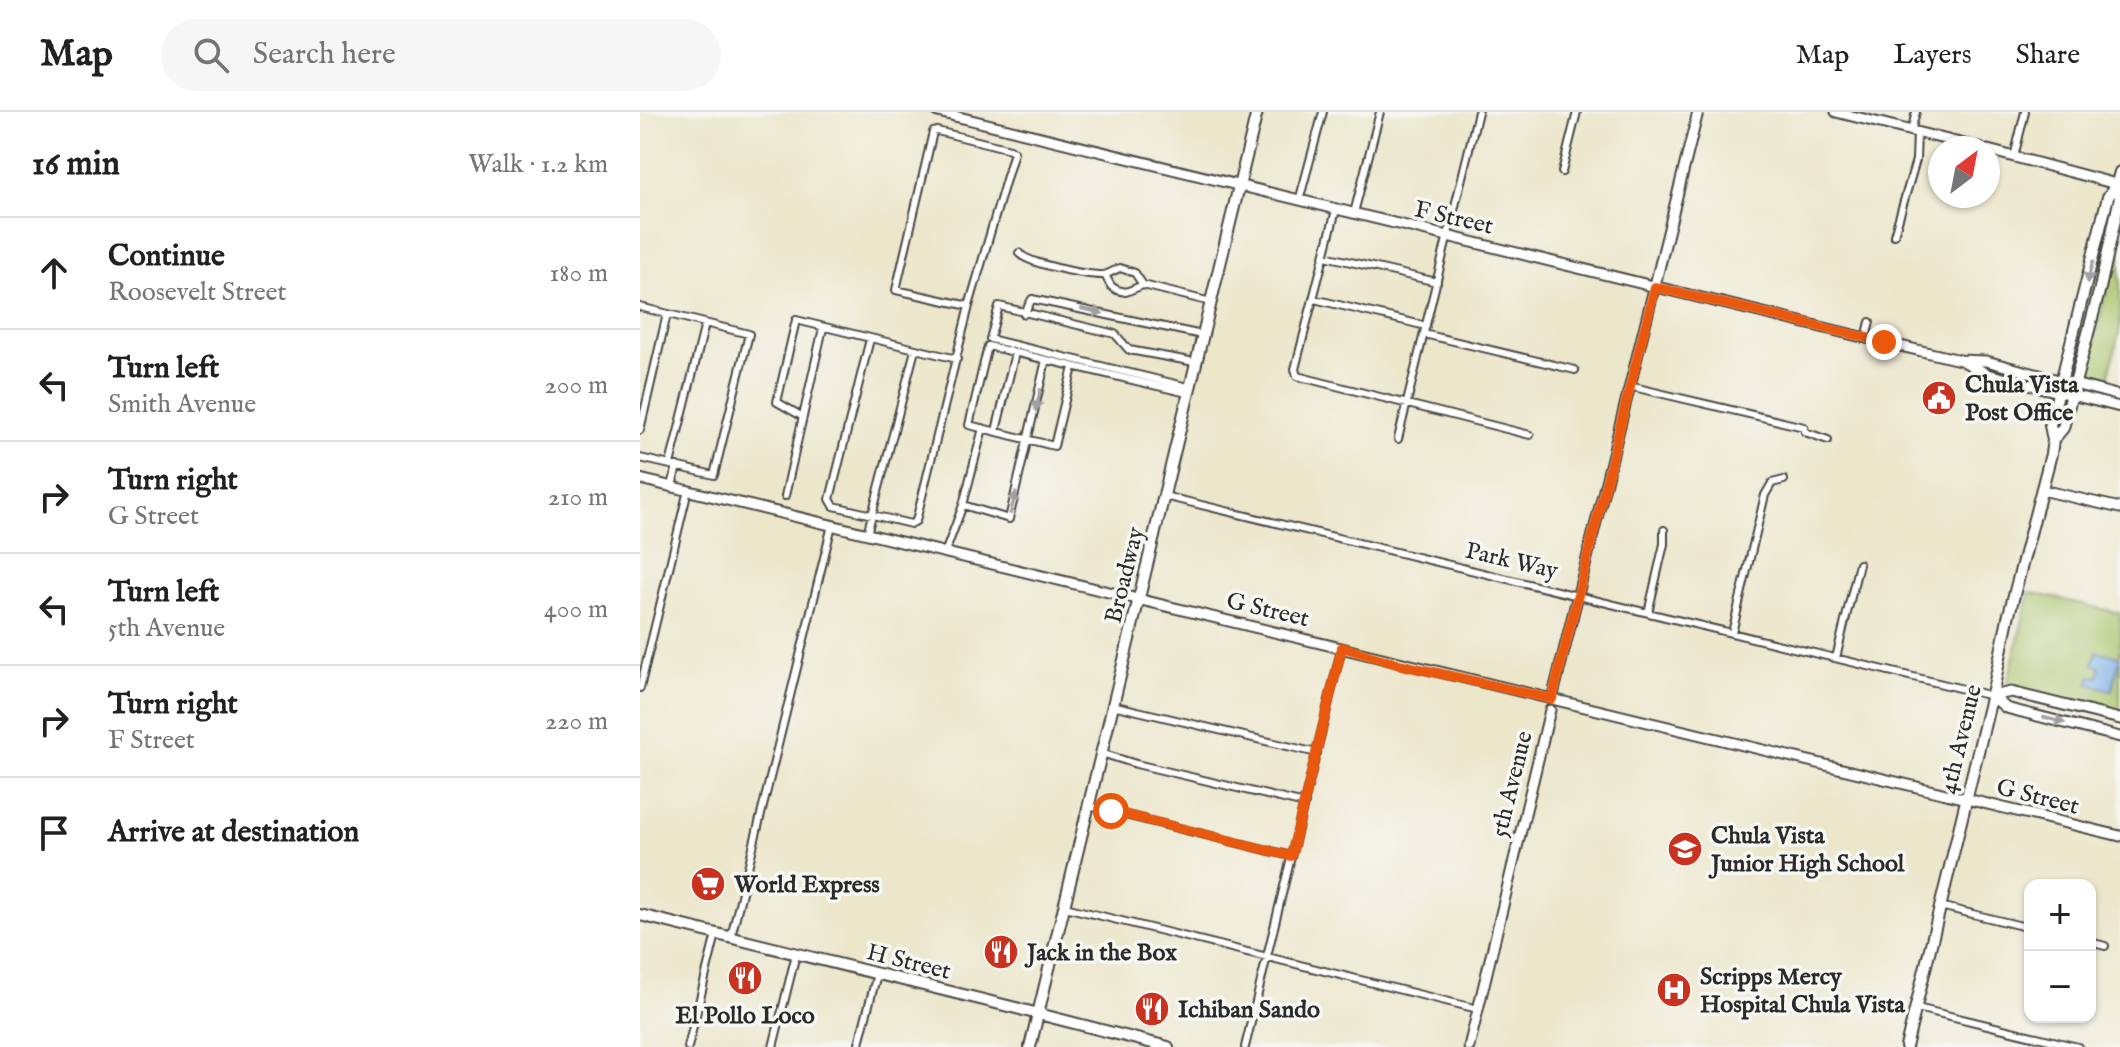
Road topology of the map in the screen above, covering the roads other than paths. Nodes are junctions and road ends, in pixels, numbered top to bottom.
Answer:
1 (938, 112) edge
2 (1257, 112) edge
3 (1323, 112) edge
4 (1380, 112) edge
5 (1478, 112) edge
6 (1577, 112) edge
7 (1698, 112) edge
8 (1836, 112) edge
9 (1916, 112) edge
10 (2025, 112) edge
11 (1914, 132) junction
12 (1930, 136) edge
13 (2000, 153) edge
14 (2014, 157) junction
15 (1562, 172) dead end
16 (2119, 180) edge
17 (1239, 186) junction
18 (1299, 201) junction
19 (1336, 210) junction
20 (1354, 214) junction
21 (1894, 235) dead end
22 (1447, 237) junction
23 (1019, 253) dead end
24 (1325, 256) junction
25 (1105, 275) junction
26 (1437, 282) junction
27 (1143, 285) junction
28 (1655, 287) junction
29 (1314, 299) junction
30 (1211, 302) junction
31 (969, 306) junction
32 (640, 307) edge
33 (667, 314) junction
34 (1024, 314) junction
35 (1870, 322) dead end
36 (705, 324) junction
37 (1426, 326) junction
38 (823, 328) junction
39 (1424, 334) junction
40 (1202, 335) junction
41 (1866, 338) junction
42 (870, 339) junction
43 (915, 350) junction
44 (1015, 353) junction
45 (957, 359) junction
46 (1046, 360) junction
47 (1195, 362) junction
48 (1073, 367) junction
49 (1575, 370) dead end
50 (1629, 386) junction
51 (2060, 386) junction
52 (1188, 390) junction
53 (2072, 390) junction
54 (2120, 396) edge
55 (1408, 404) junction
56 (2120, 407) edge
57 (803, 417) junction
58 (983, 428) junction
59 (640, 430) edge
60 (996, 431) junction
61 (1530, 435) dead end
62 (1029, 439) junction
63 (1398, 439) dead end
64 (1828, 440) dead end
65 (2053, 440) junction
66 (640, 458) edge
67 (673, 465) junction
68 (640, 479) edge
69 (1784, 480) dead end
70 (672, 486) junction
71 (688, 490) junction
72 (2042, 490) junction
73 (785, 496) dead end
74 (1164, 496) junction
75 (963, 505) junction
76 (2120, 508) edge
77 (871, 514) junction
78 (832, 525) junction
79 (1664, 530) dead end
80 (867, 534) junction
81 (945, 553) junction
82 (1859, 564) dead end
83 (1579, 596) junction
84 (1138, 599) junction
85 (1648, 613) junction
86 (1732, 633) junction
87 (1342, 647) junction
88 (1836, 658) junction
89 (640, 688) edge
90 (1992, 696) junction
91 (1551, 704) junction
92 (1112, 705) junction
93 (2097, 714) junction
94 (2120, 719) edge
95 (2093, 729) junction
96 (2120, 737) edge
97 (1101, 753) junction
98 (1317, 753) junction
99 (1966, 799) junction
100 (1305, 804) junction
101 (1089, 805) junction
102 (2120, 836) edge
103 (1291, 856) junction
104 (1940, 906) junction
105 (1065, 907) junction
106 (640, 915) edge
107 (2024, 927) edge
108 (716, 934) junction
109 (731, 937) junction
110 (2096, 944) edge
111 (2105, 946) dead end
112 (796, 954) junction
113 (1268, 957) junction
114 (877, 974) junction
115 (1917, 1008) junction
116 (1478, 1009) junction
117 (1038, 1014) junction
118 (688, 1047) edge
119 (773, 1047) edge
120 (858, 1047) edge
121 (1030, 1047) edge
122 (1168, 1047) edge
123 (1245, 1047) edge
124 (1469, 1047) edge
125 (1906, 1047) edge
126 (2078, 1047) edge

1 - 17 street, F Street
2 - 17 main road, Broadway
3 - 18 street
4 - 20 street
5 - 22 street
6 - 15 street
7 - 28 street, 5th Avenue
8 - 11 street
9 - 11 street
10 - 14 street
11 - 12 street
11 - 21 street
13 - 14 street
14 - 16 street
16 -> 51 main road, 4th Avenue
16 - 53 main road, 4th Avenue
17 - 18 street, F Street
17 - 30 main road, Broadway
18 - 19 street, F Street
19 - 20 street, F Street
19 - 24 street
20 - 22 street, F Street
22 - 26 street
22 - 28 street, F Street
23 - 25 street
24 - 26 street
24 - 29 street
25 - 27 street
25 - 27 street
26 - 37 street
27 - 30 street
28 - 41 street, F Street
28 - 50 street, 5th Avenue
29 - 37 street
29 - 55 street
30 - 40 main road, Broadway
31 - 31 street
31 - 45 street
32 - 33 street
33 - 36 street
33 - 59 street
34 -> 40 street
34 - 47 street
34 - 52 street
35 - 41 street
36 - 67 street
36 - 67 street
37 - 39 street
38 - 42 street
38 - 57 street
38 - 57 street
39 - 49 street
39 - 55 street
40 - 47 main road, Broadway
41 - 51 street, F Street
42 - 43 street
42 - 77 street
43 - 45 street
43 - 77 street
44 - 46 street
44 - 58 street
44 - 60 street
45 - 77 street
46 - 48 street
46 -> 62 street
47 - 52 main road, Broadway
48 - 52 street
48 - 62 street
50 - 64 street
50 - 83 street, 5th Avenue
51 - 53 street, F Street
51 - 65 main road, 4th Avenue
52 - 74 main road, Broadway
53 - 54 street, F Street
53 - 56 street, F Street
53 - 65 main road, 4th Avenue
55 - 61 street
55 - 63 street
57 - 73 street
58 - 60 street
58 - 75 street
60 - 62 street
75 -> 62 street
65 - 72 main road, 4th Avenue
66 - 67 street
67 - 70 street
68 - 70 street, G Street
69 - 86 street
70 - 71 street, G Street
71 - 78 street, G Street
71 - 89 street
72 - 76 street
72 - 90 main road, 4th Avenue
74 - 83 street, Park Way
74 - 84 main road, Broadway
75 - 81 street
77 - 80 street
78 - 80 street, G Street
78 - 109 street
79 - 85 street
80 - 81 street, G Street
81 - 84 street, G Street
82 - 88 street
83 - 85 street, Park Way
83 - 91 street, 5th Avenue
84 - 87 street, G Street
84 - 92 main road, Broadway
85 - 86 street, Park Way
86 - 88 street, Park Way
87 - 91 street, G Street
87 - 98 street
88 - 90 street, Park Way
90 - 93 street, Park Way
90 -> 95 street, Park Way
90 - 99 main road, 4th Avenue
91 - 99 street, G Street
91 - 116 street, 5th Avenue
92 - 97 main road, Broadway
92 - 98 street
93 - 94 street, Park Way
93 - 95 street
95 - 96 street, Park Way
97 - 100 street
97 - 101 main road, Broadway
98 - 100 street
99 - 102 street, G Street
99 - 104 main road, 4th Avenue
100 - 103 street
101 - 103 street
101 - 105 main road, Broadway
103 - 113 street
104 - 107 street
104 - 115 main road, 4th Avenue
105 - 113 street
105 - 117 main road, Broadway
106 - 108 main road, H Street
108 - 109 main road, H Street
108 - 118 street
109 - 112 main road, H Street
110 - 111 street
112 - 114 main road, H Street
112 - 119 street
113 - 116 street
113 - 123 street
114 - 117 main road, H Street
114 - 120 street
115 - 125 main road, 4th Avenue
115 - 126 street
116 - 124 street, 5th Avenue
117 - 121 main road, Broadway
117 - 122 main road, H Street

